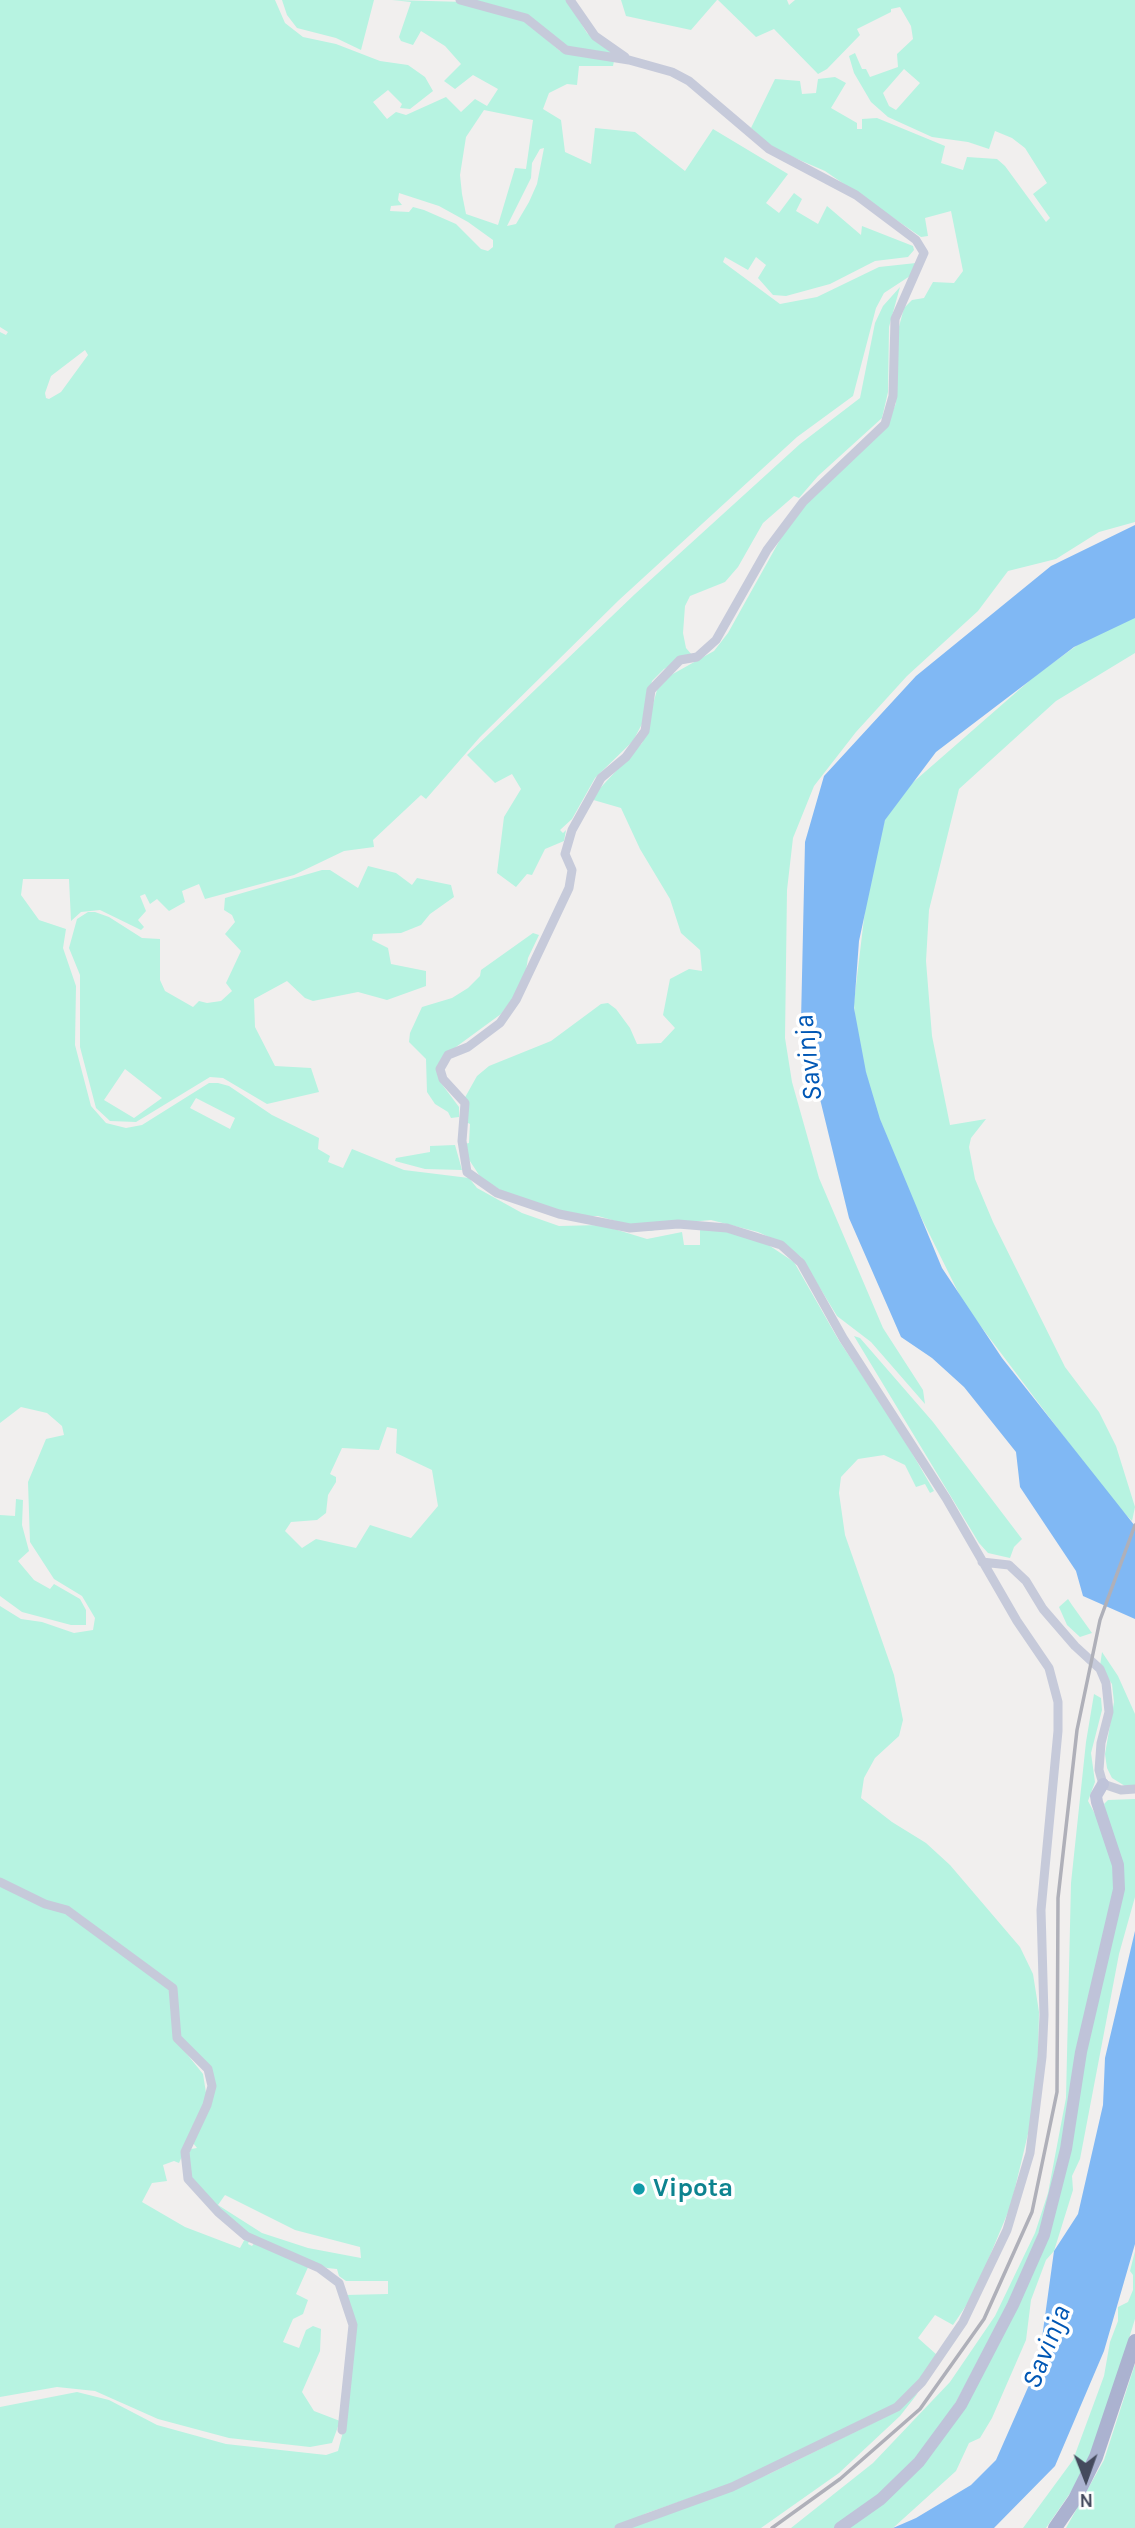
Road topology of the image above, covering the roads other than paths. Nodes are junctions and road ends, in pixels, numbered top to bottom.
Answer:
1 (460, 0) edge
2 (570, 0) edge
3 (629, 60) junction
4 (982, 1562) junction
5 (1103, 1784) junction
6 (1135, 1789) edge
7 (0, 1882) edge
8 (1135, 2342) edge
9 (342, 2430) dead end
10 (620, 2528) edge
11 (841, 2528) edge
12 (1055, 2528) edge

1 - 3 street
2 - 3 street
3 - 4 street
4 - 5 street
4 - 10 street
5 - 6 street
5 - 11 street
7 - 9 street
8 - 12 main road

